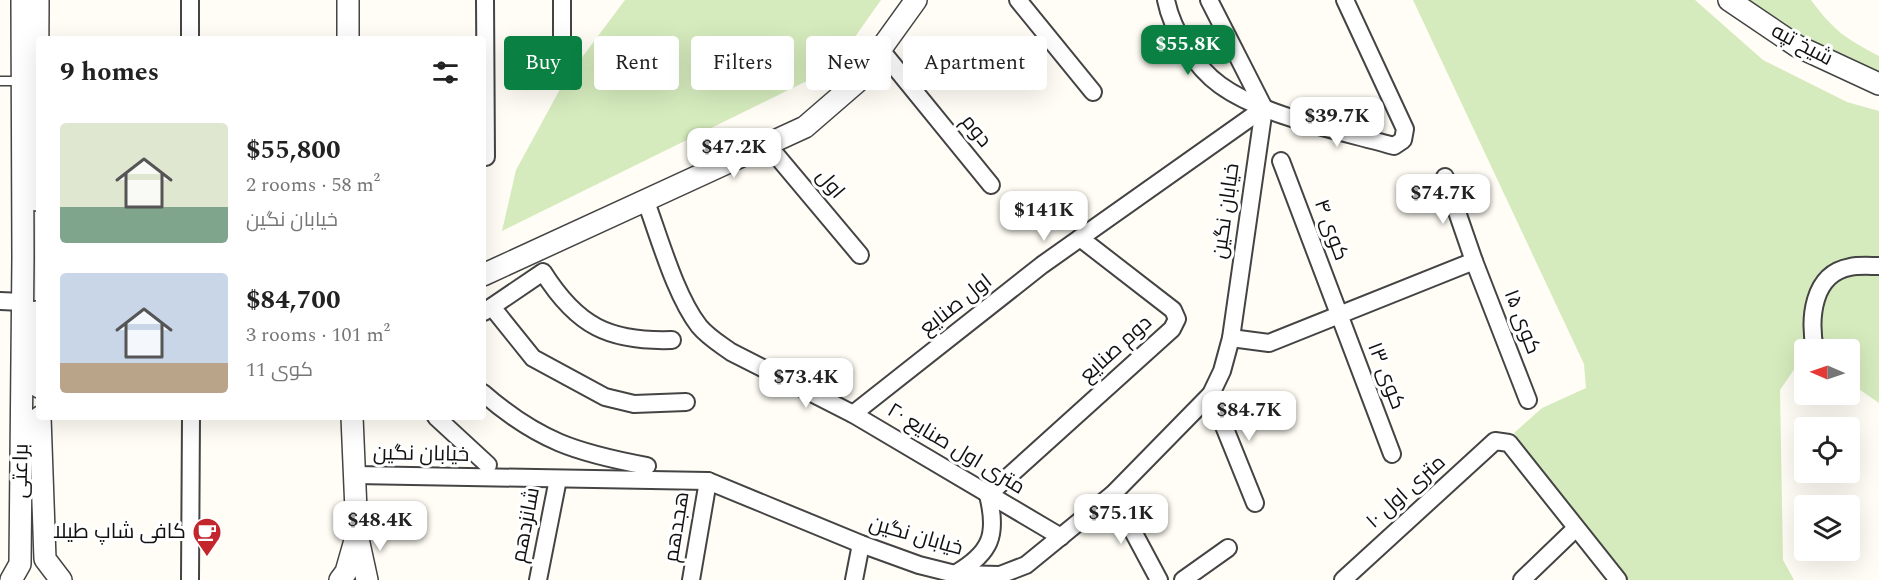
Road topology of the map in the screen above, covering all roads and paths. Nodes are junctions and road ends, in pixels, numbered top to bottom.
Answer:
1 (22, 0) edge
2 (38, 0) edge
3 (190, 0) edge
4 (348, 0) edge
5 (485, 0) edge
6 (562, 0) edge
7 (916, 0) edge
8 (1018, 0) edge
9 (1166, 0) edge
10 (1209, 0) edge
11 (1345, 0) edge
12 (1729, 0) edge
13 (37, 36) edge
14 (190, 36) edge
15 (348, 36) edge
16 (485, 36) edge
17 (562, 36) edge
18 (891, 36) edge
19 (891, 62) edge
20 (0, 81) edge
21 (22, 81) junction
22 (1879, 84) edge
23 (848, 90) edge
24 (1093, 92) dead end
25 (36, 103) edge
26 (1264, 108) junction
27 (766, 143) junction
28 (1281, 161) dead end
29 (1445, 177) dead end
30 (991, 185) dead end
31 (645, 199) junction
32 (1080, 238) junction
33 (860, 255) dead end
34 (33, 258) edge
35 (1474, 261) junction
36 (1879, 266) edge
37 (486, 274) edge
38 (0, 301) edge
39 (23, 302) junction
40 (487, 310) edge
41 (1339, 315) junction
42 (36, 322) edge
43 (1231, 338) junction
44 (1813, 339) edge
45 (672, 340) dead end
46 (1211, 394) junction
47 (486, 396) edge
48 (1528, 400) dead end
49 (686, 402) dead end
50 (853, 414) junction
51 (40, 420) edge
52 (190, 420) edge
53 (351, 420) edge
54 (439, 420) edge
55 (1392, 454) dead end
56 (488, 465) dead end
57 (647, 466) dead end
58 (355, 475) junction
59 (558, 479) junction
60 (708, 481) junction
61 (1113, 494) junction
62 (988, 495) junction
63 (1255, 503) dead end
64 (1575, 529) junction
65 (357, 534) junction
66 (1061, 537) junction
67 (861, 544) junction
68 (1228, 548) dead end
69 (955, 574) junction
70 (1001, 577) edge
71 (11, 580) edge
72 (62, 580) edge
73 (190, 580) edge
74 (340, 580) edge
75 (367, 580) edge
76 (538, 580) edge
77 (692, 580) edge
78 (854, 580) edge
79 (1159, 580) edge
80 (1183, 580) edge
81 (1342, 580) edge
82 (1522, 580) edge
83 (1618, 580) edge

1 - 21 street, براعتی
2 - 13 street, براعتی
3 - 14 street
4 - 15 street
5 - 16 street
6 - 17 street
7 - 18 street
8 - 24 street
9 - 26 street
10 - 26 street
11 - 26 street
12 - 22 street, شیخ تپه
19 - 30 street, دوم
20 - 21 lane
21 - 34 street, براعتی
23 - 27 street
25 - 34 street, براعتی
26 - 32 street, اول صنایع
26 - 43 street, خیابان نگین
27 - 31 street
27 - 33 street, اول
28 - 41 street, کوی ۴
29 - 35 street, کوی ۱۵
31 - 37 street
31 - 50 street, ۲۰ متری اول صنایع
32 - 50 street, اول صنایع
32 - 62 street, دوم صنایع
34 - 39 street, براعتی
34 - 42 street, براعتی
35 - 41 street
35 - 48 street, کوی ۱۵
36 - 44 street
38 - 39 street
39 - 71 street, براعتی
40 - 45 street
40 - 49 street
41 - 43 street
41 - 55 street, کوی ۱۳
43 - 46 street, خیابان نگین
46 - 61 street, خیابان نگین
46 - 63 street
47 - 57 street
50 - 62 street, ۲۰ متری اول صنایع
51 - 72 street, براعتی
52 - 73 street
53 - 58 street
54 - 56 street
58 - 59 street, خیابان نگین
58 - 65 street
59 - 60 street, خیابان نگین
59 - 76 street, شانزدهم
60 - 67 street, خیابان نگین
60 - 77 street, هجدهم
61 - 66 street, خیابان نگین
61 - 79 street
62 - 66 street, ۲۰ متری اول صنایع
62 - 69 street
64 - 81 street, ۱۰ متری اول
64 - 82 street
64 - 83 street
65 - 74 street
65 - 75 street
66 - 70 street, خیابان نگین
67 - 69 street, خیابان نگین
67 - 78 street
68 - 80 street
69 - 70 street, خیابان نگین

